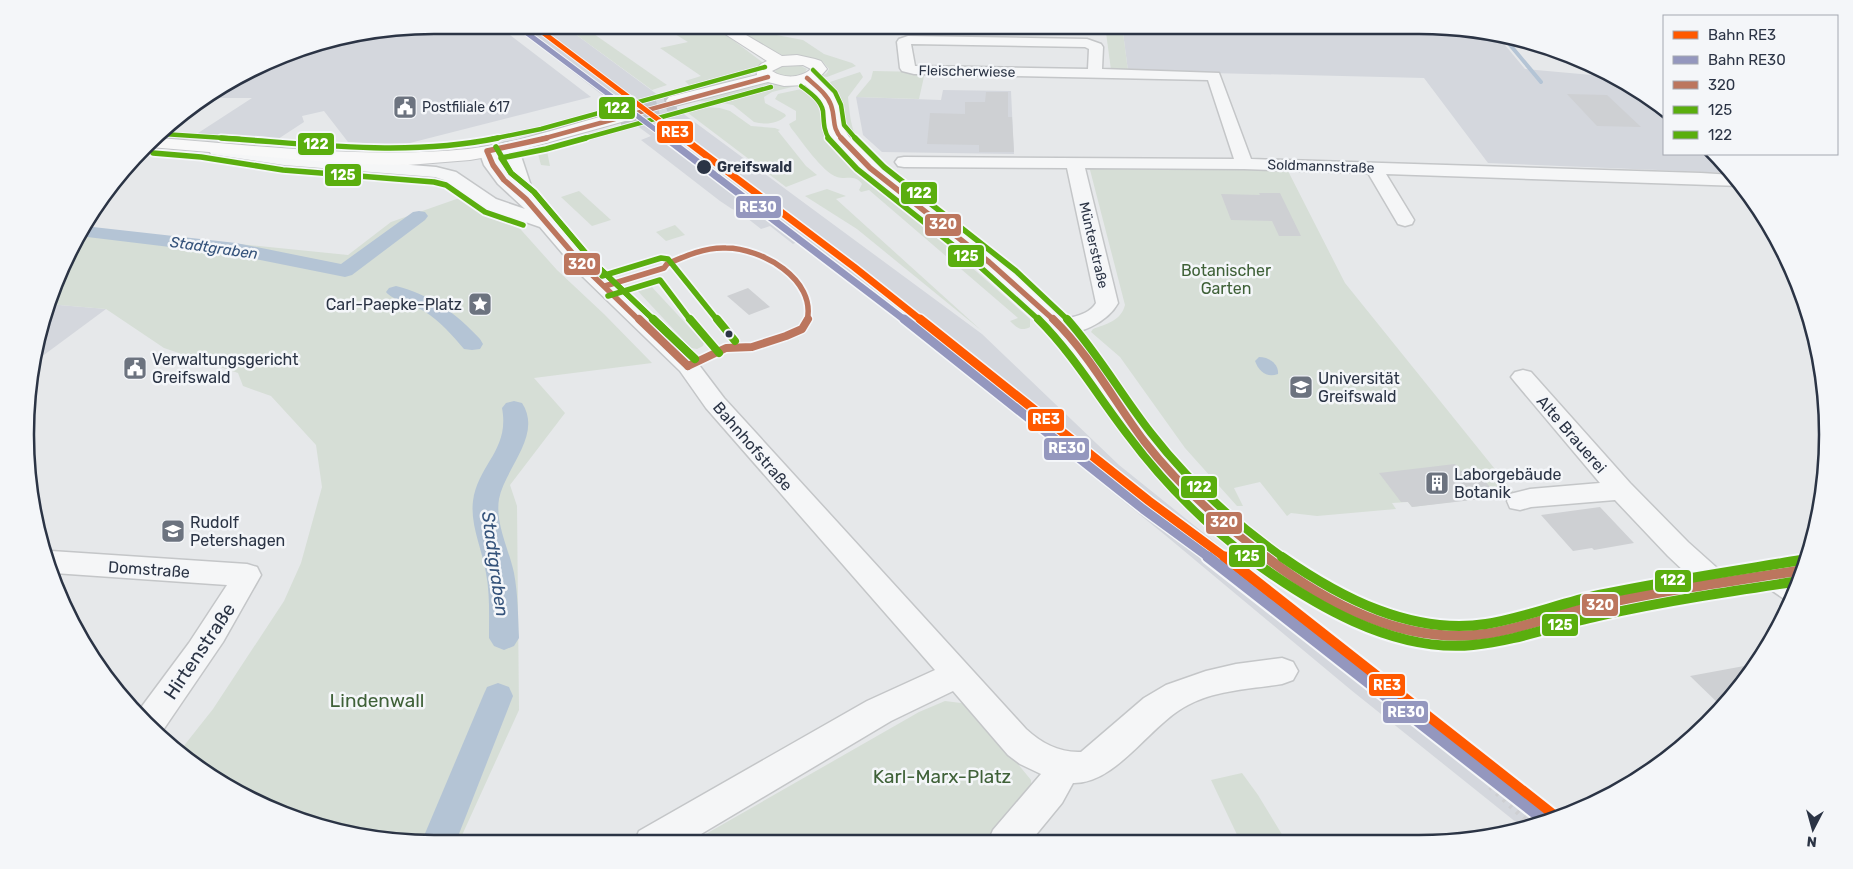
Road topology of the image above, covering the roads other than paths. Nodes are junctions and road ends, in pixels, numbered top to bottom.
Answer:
1 (733, 34) edge
2 (779, 61) junction
3 (1095, 73) junction
4 (768, 77) junction
5 (808, 78) junction
6 (675, 101) tunnel mouth
7 (619, 116) tunnel mouth
8 (159, 143) edge
9 (202, 147) junction
10 (510, 147) junction
11 (487, 151) junction
12 (904, 162) dead end
13 (1074, 163) junction
14 (1244, 164) junction
15 (1374, 168) junction
16 (1728, 181) edge
17 (526, 198) junction
18 (1405, 220) dead end
19 (544, 222) junction
20 (1062, 328) junction
21 (1523, 377) dead end
22 (1621, 490) junction
23 (1520, 501) dead end
24 (55, 562) edge
25 (1795, 571) edge
26 (247, 575) joint
27 (1771, 575) junction
28 (1716, 584) junction
29 (1789, 588) edge
30 (1282, 672) dead end
31 (958, 674) junction
32 (152, 719) edge
33 (1063, 768) junction
34 (666, 835) edge
35 (1012, 835) edge

1 - 2 main road
2 - 4 main road
2 - 5 main road
3 - 3 street, Fleischerwiese
3 - 14 street, Fleischerwiese
4 - 5 main road
4 - 6 main road
5 - 20 main road
7 - 10 main road
8 - 9 main road, Bahnhofstraße
9 - 11 main road, Bahnhofstraße
9 - 19 street, Bahnhofstraße
10 - 11 main road, Bahnhofstraße
10 - 17 street, Bahnhofstraße
11 - 17 street, Bahnhofstraße
12 - 13 street, Soldmannstraße
13 - 14 street, Soldmannstraße
13 - 20 street, Münterstraße
14 - 15 street, Soldmannstraße
15 - 16 street, Soldmannstraße
15 - 18 street
17 - 19 street, Bahnhofstraße
19 - 31 street, Bahnhofstraße
20 - 28 main road
21 - 22 street, Alte Brauerei
22 - 23 street
22 - 28 street, Alte Brauerei
24 - 26 street, Domstraße
25 - 27 main road
26 - 32 street, Hirtenstraße
27 - 28 main road
27 - 29 street
30 - 33 street
31 - 33 street
31 - 34 street
33 - 35 street

